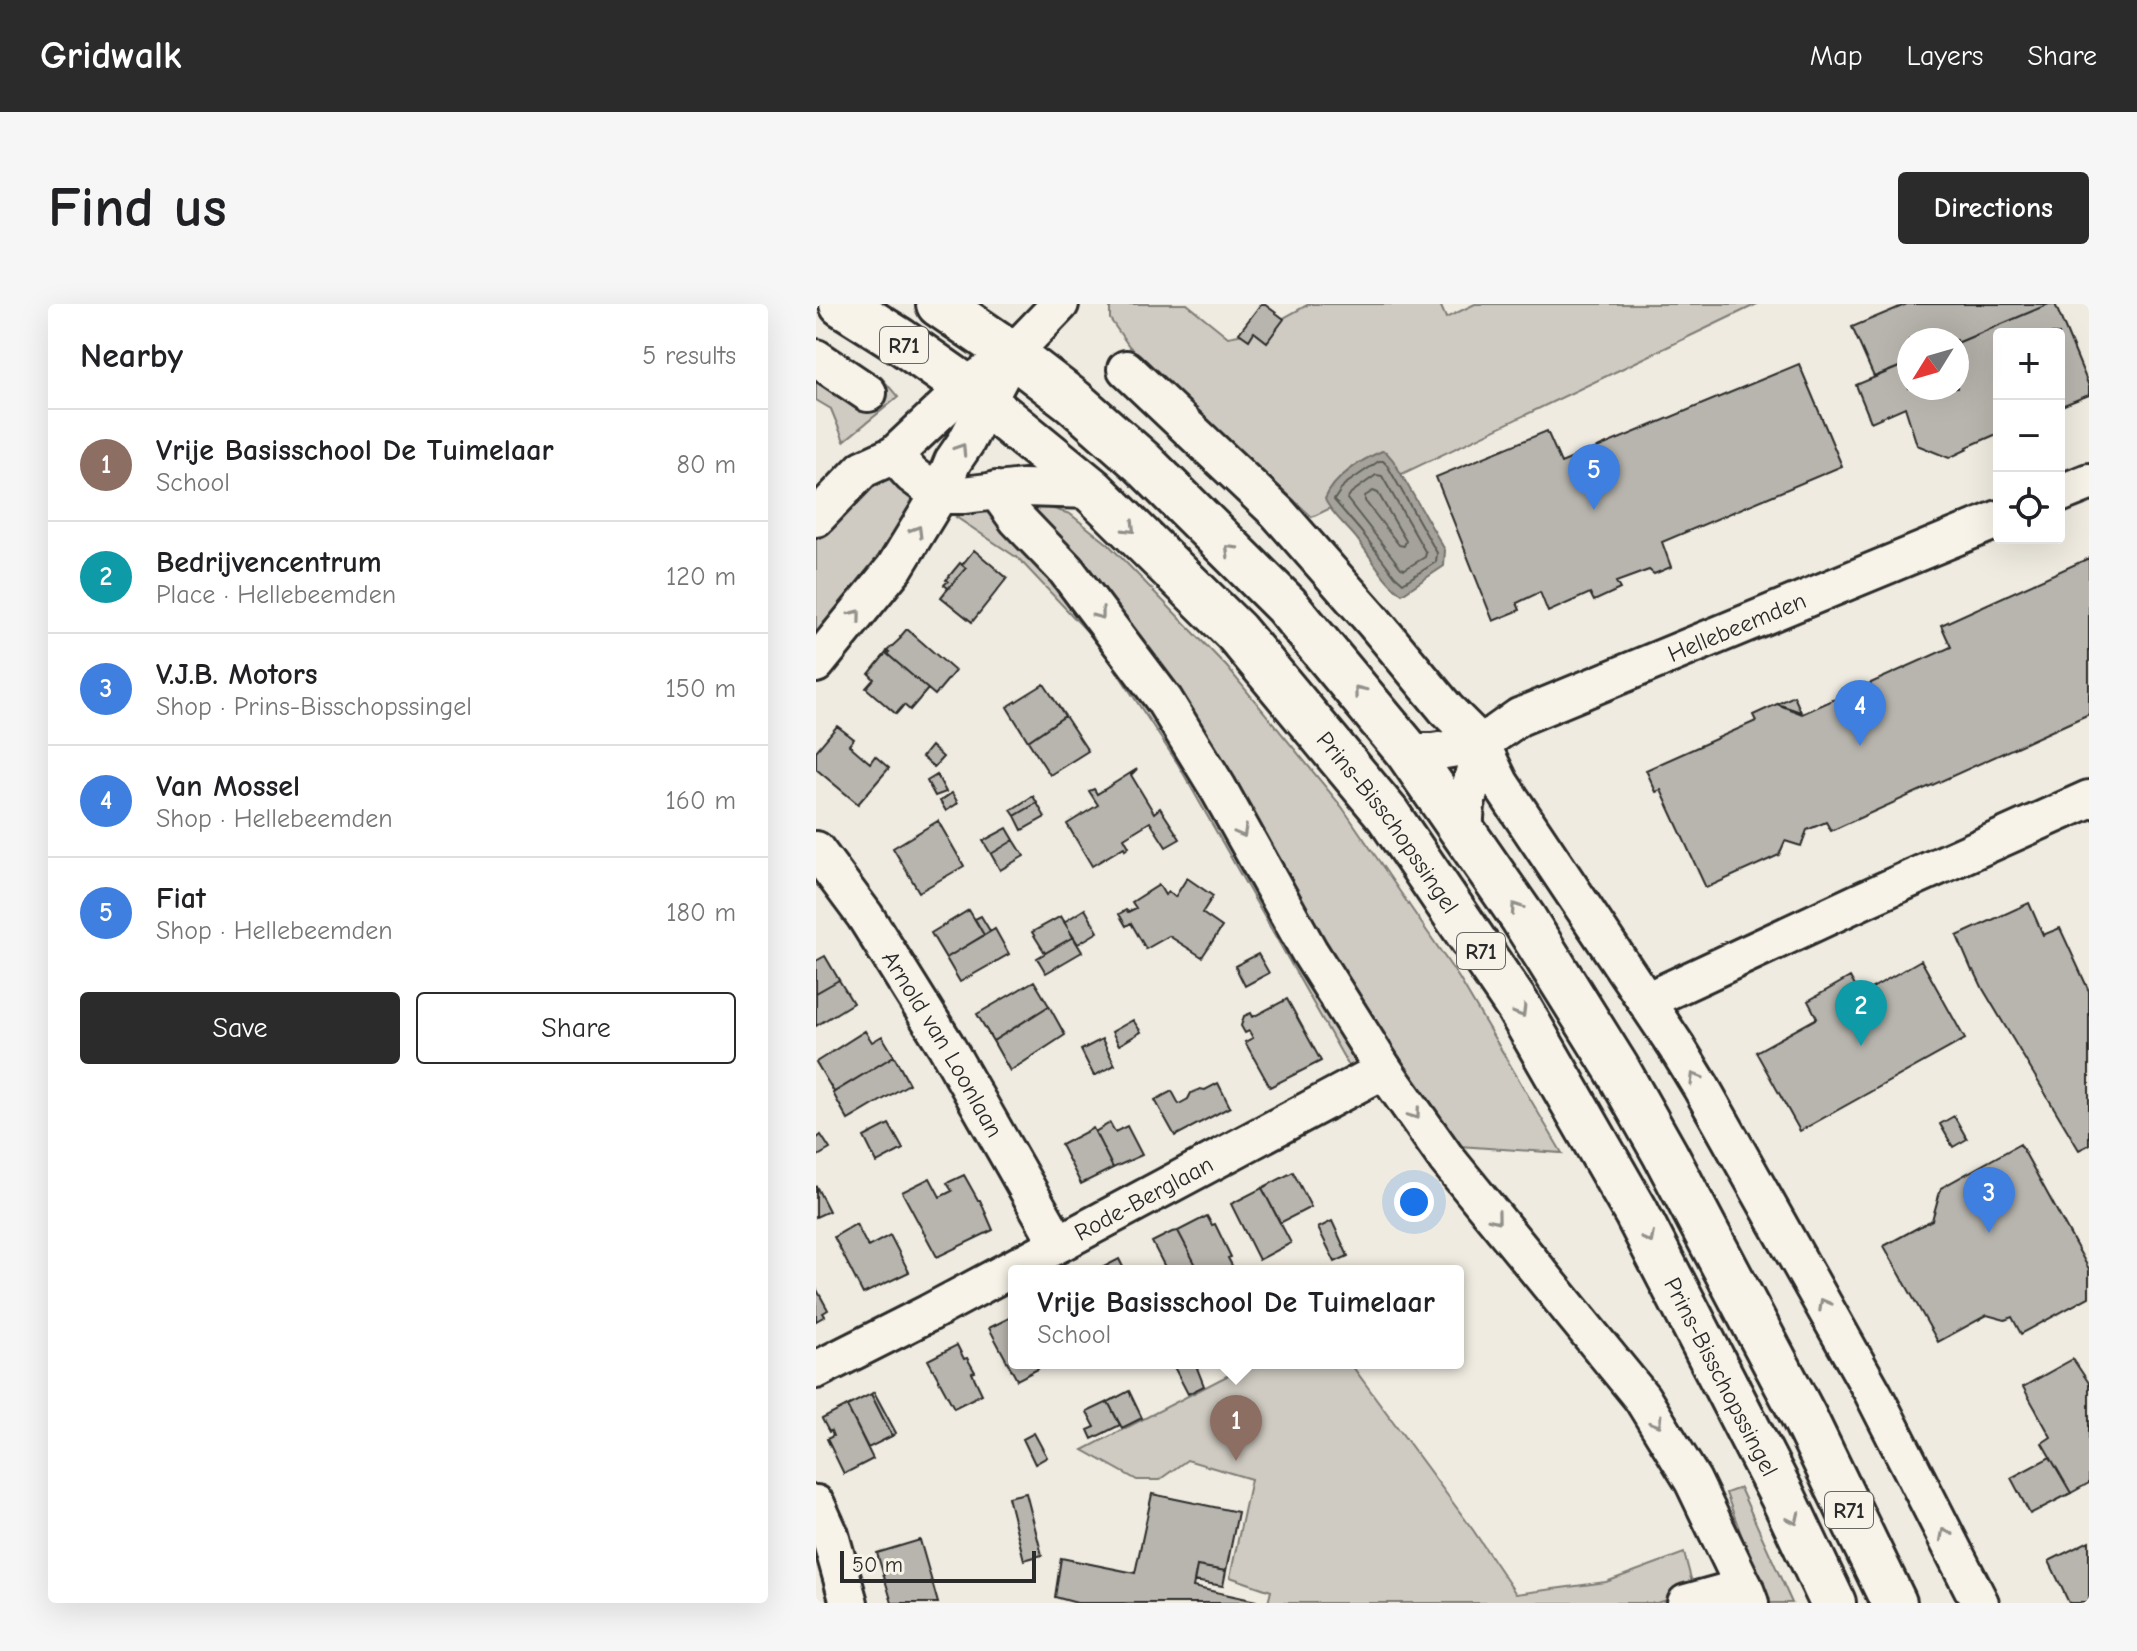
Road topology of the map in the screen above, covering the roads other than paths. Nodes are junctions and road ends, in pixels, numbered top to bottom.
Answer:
1 (842, 304) edge
2 (939, 304) edge
3 (1060, 304) edge
4 (1012, 354) junction
5 (816, 358) edge
6 (1126, 369) dead end
7 (868, 393) dead end
8 (976, 396) junction
9 (894, 455) junction
10 (2089, 482) edge
11 (996, 490) junction
12 (1092, 490) junction
13 (2065, 492) edge
14 (939, 495) junction
15 (816, 518) edge
16 (1993, 521) edge
17 (816, 664) edge
18 (1481, 744) junction
19 (1408, 752) junction
20 (2089, 799) edge
21 (1464, 831) junction
22 (816, 850) edge
23 (1646, 1001) junction
24 (1384, 1070) junction
25 (1058, 1243) junction
26 (1017, 1265) edge
27 (1008, 1270) edge
28 (816, 1370) edge
29 (816, 1504) edge
30 (1747, 1595) edge
31 (849, 1603) edge
32 (1686, 1603) edge
33 (1833, 1603) edge
34 (1894, 1603) edge
35 (1980, 1603) edge

1 - 8 highway, Prins-Bisschopssingel / R71
2 - 4 highway, R71
3 - 4 street
4 - 8 street
19 -> 4 highway, R71
5 - 7 street
6 - 18 street
8 - 9 street
8 - 12 highway, Prins-Bisschopssingel / R71
14 -> 8 street
9 - 14 street
9 - 15 street
10 - 13 street
11 - 12 street
11 - 14 street
11 -> 24 street
12 -> 33 highway, Prins-Bisschopssingel / R71
17 -> 14 street
16 - 18 street, Hellebeemden
18 - 19 street
18 - 21 street
18 - 23 street
19 - 21 highway, R71
20 - 23 street
34 -> 21 highway, R71
22 - 25 street, Arnold van Loonlaan
35 -> 23 street
24 - 25 street, Rode-Berglaan
24 -> 30 street
25 - 26 street, Rode-Berglaan
27 - 28 street, Rode-Berglaan
29 - 31 street
30 - 32 street

